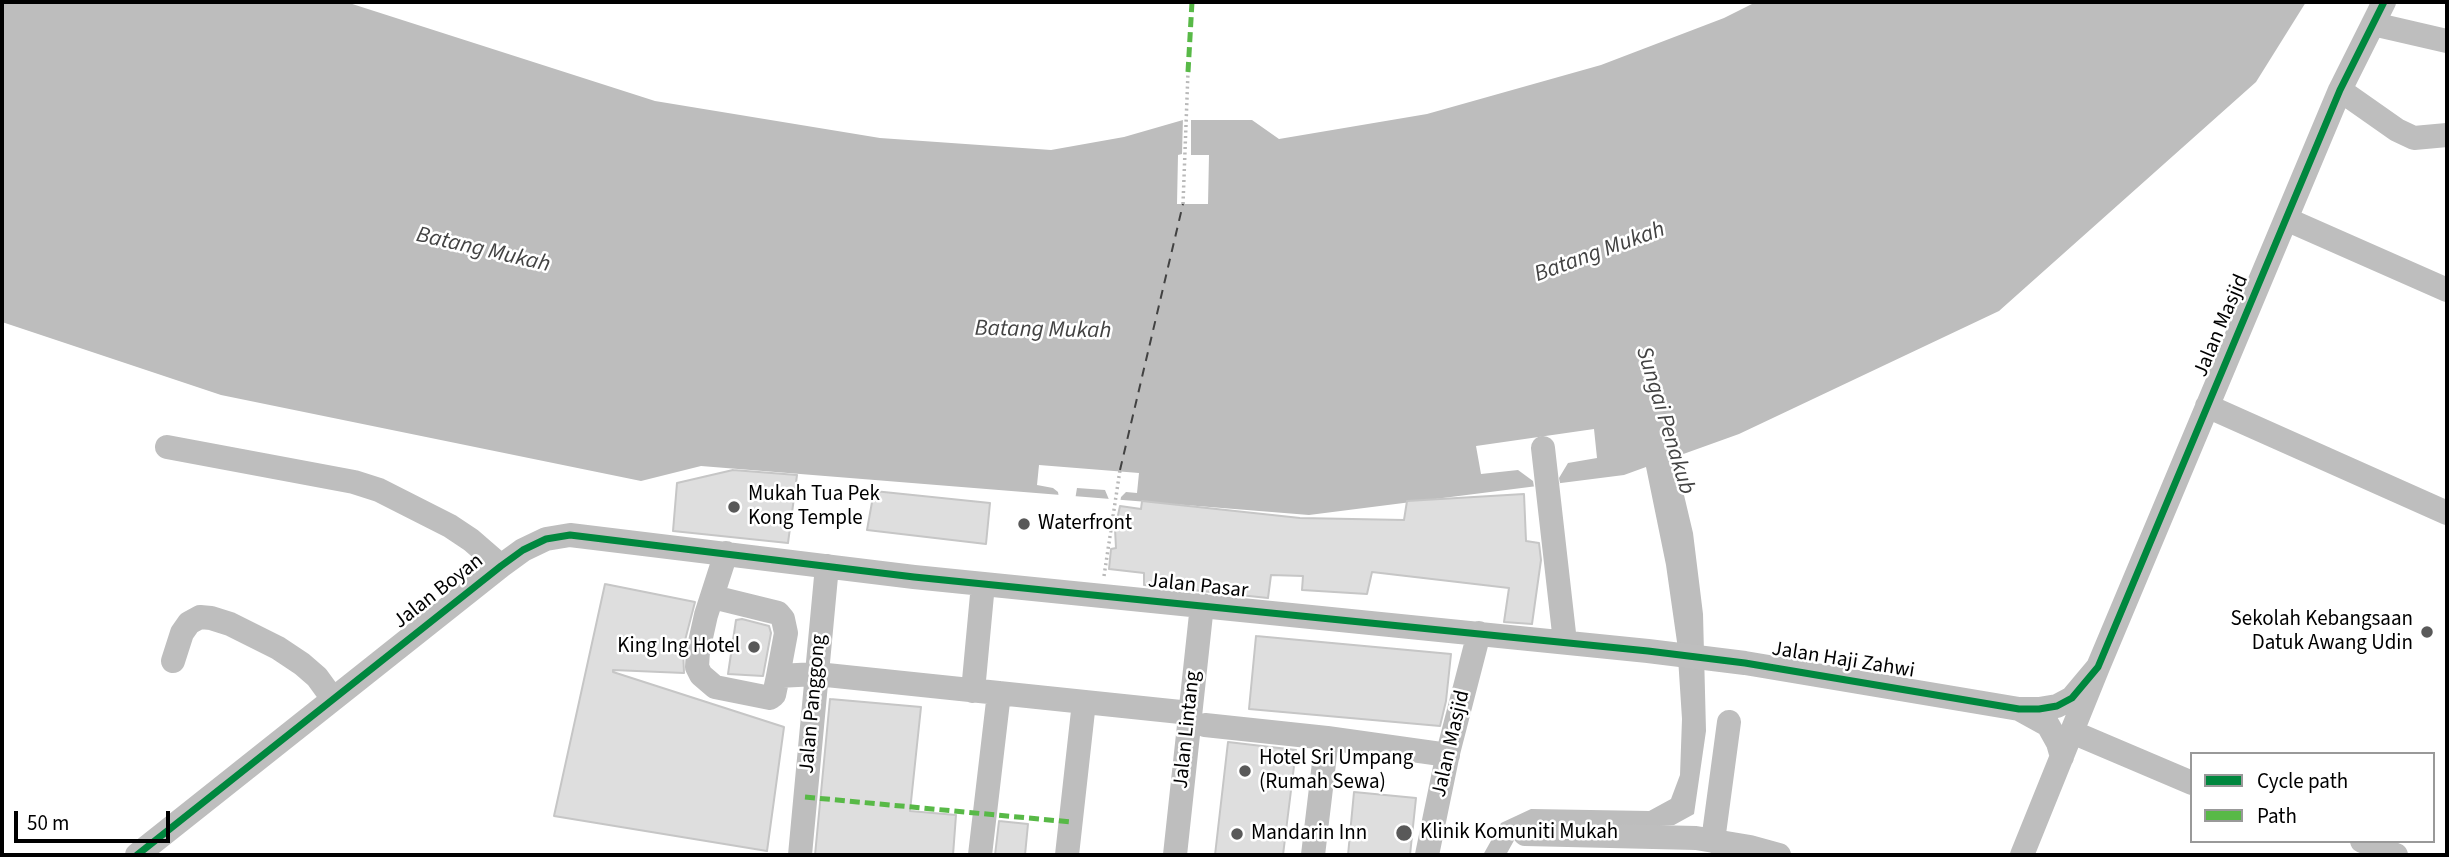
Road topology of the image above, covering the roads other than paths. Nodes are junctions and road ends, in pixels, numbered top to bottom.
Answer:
1 (2384, 2) edge
2 (2373, 24) junction
3 (2447, 41) edge
4 (2340, 90) junction
5 (2447, 135) edge
6 (2286, 219) junction
7 (2447, 290) edge
8 (2207, 407) junction
9 (167, 447) dead end
10 (1543, 448) dead end
11 (2447, 513) edge
12 (726, 554) junction
13 (501, 566) junction
14 (827, 566) junction
15 (983, 584) junction
16 (713, 597) junction
17 (1210, 605) junction
18 (1479, 633) junction
19 (1565, 642) junction
20 (173, 661) dead end
21 (2098, 667) junction
22 (817, 674) junction
23 (778, 676) junction
24 (973, 691) junction
25 (999, 693) junction
26 (333, 699) junction
27 (1084, 702) junction
28 (2019, 709) junction
29 (1198, 719) junction
30 (1728, 722) dead end
31 (2072, 732) junction
32 (1327, 738) junction
33 (1448, 755) junction
34 (2062, 757) junction
35 (2190, 782) edge
36 (1525, 834) dead end
37 (1713, 841) junction
38 (2367, 843) edge
39 (799, 851) edge
40 (136, 855) edge
41 (980, 855) edge
42 (1067, 855) edge
43 (1175, 855) edge
44 (1191, 855) edge
45 (1313, 855) edge
46 (1427, 855) edge
47 (1779, 855) edge
48 (2022, 855) edge
49 (2396, 855) edge

1 - 2 street, Jalan Masjid
2 - 3 street
2 - 4 street, Jalan Masjid
4 - 5 street
4 - 6 street, Jalan Masjid
6 - 7 street
6 - 8 street, Jalan Masjid
8 - 11 street
8 - 21 street, Jalan Masjid
9 - 13 street
10 - 19 street
12 - 13 street, Jalan Boyan
12 - 14 street, Jalan Boyan
12 - 16 street
13 - 26 street, Jalan Boyan
14 - 15 street, Jalan Pasar
14 - 22 street, Jalan Panggong
15 - 17 street, Jalan Pasar
15 - 24 street
16 - 23 street
16 - 23 street
17 - 18 street, Jalan Pasar
17 - 29 street, Jalan Lintang
18 - 19 street, Jalan Pasar
18 - 33 street, Jalan Masjid
19 - 28 street, Jalan Haji Zahwi
20 - 26 street
21 - 28 street, Jalan Haji Zahwi
21 - 31 street, Jalan Masjid
22 - 23 street
22 - 24 street
22 - 39 street, Jalan Panggong
24 - 25 street
25 - 27 street
25 - 41 street
26 - 40 street, Jalan Boyan
27 - 29 street
27 - 42 street
28 - 34 street, Jalan Haji Zahwi
29 - 32 street
29 - 43 street, Jalan Lintang
29 - 44 street, Jalan Lintang
30 - 37 street
31 - 34 street, Jalan Masjid
31 - 35 street
32 - 33 street
32 - 45 street
33 - 46 street, Jalan Masjid
34 - 48 street, Jalan Masjid
36 - 37 street
37 - 47 street
38 - 49 street

